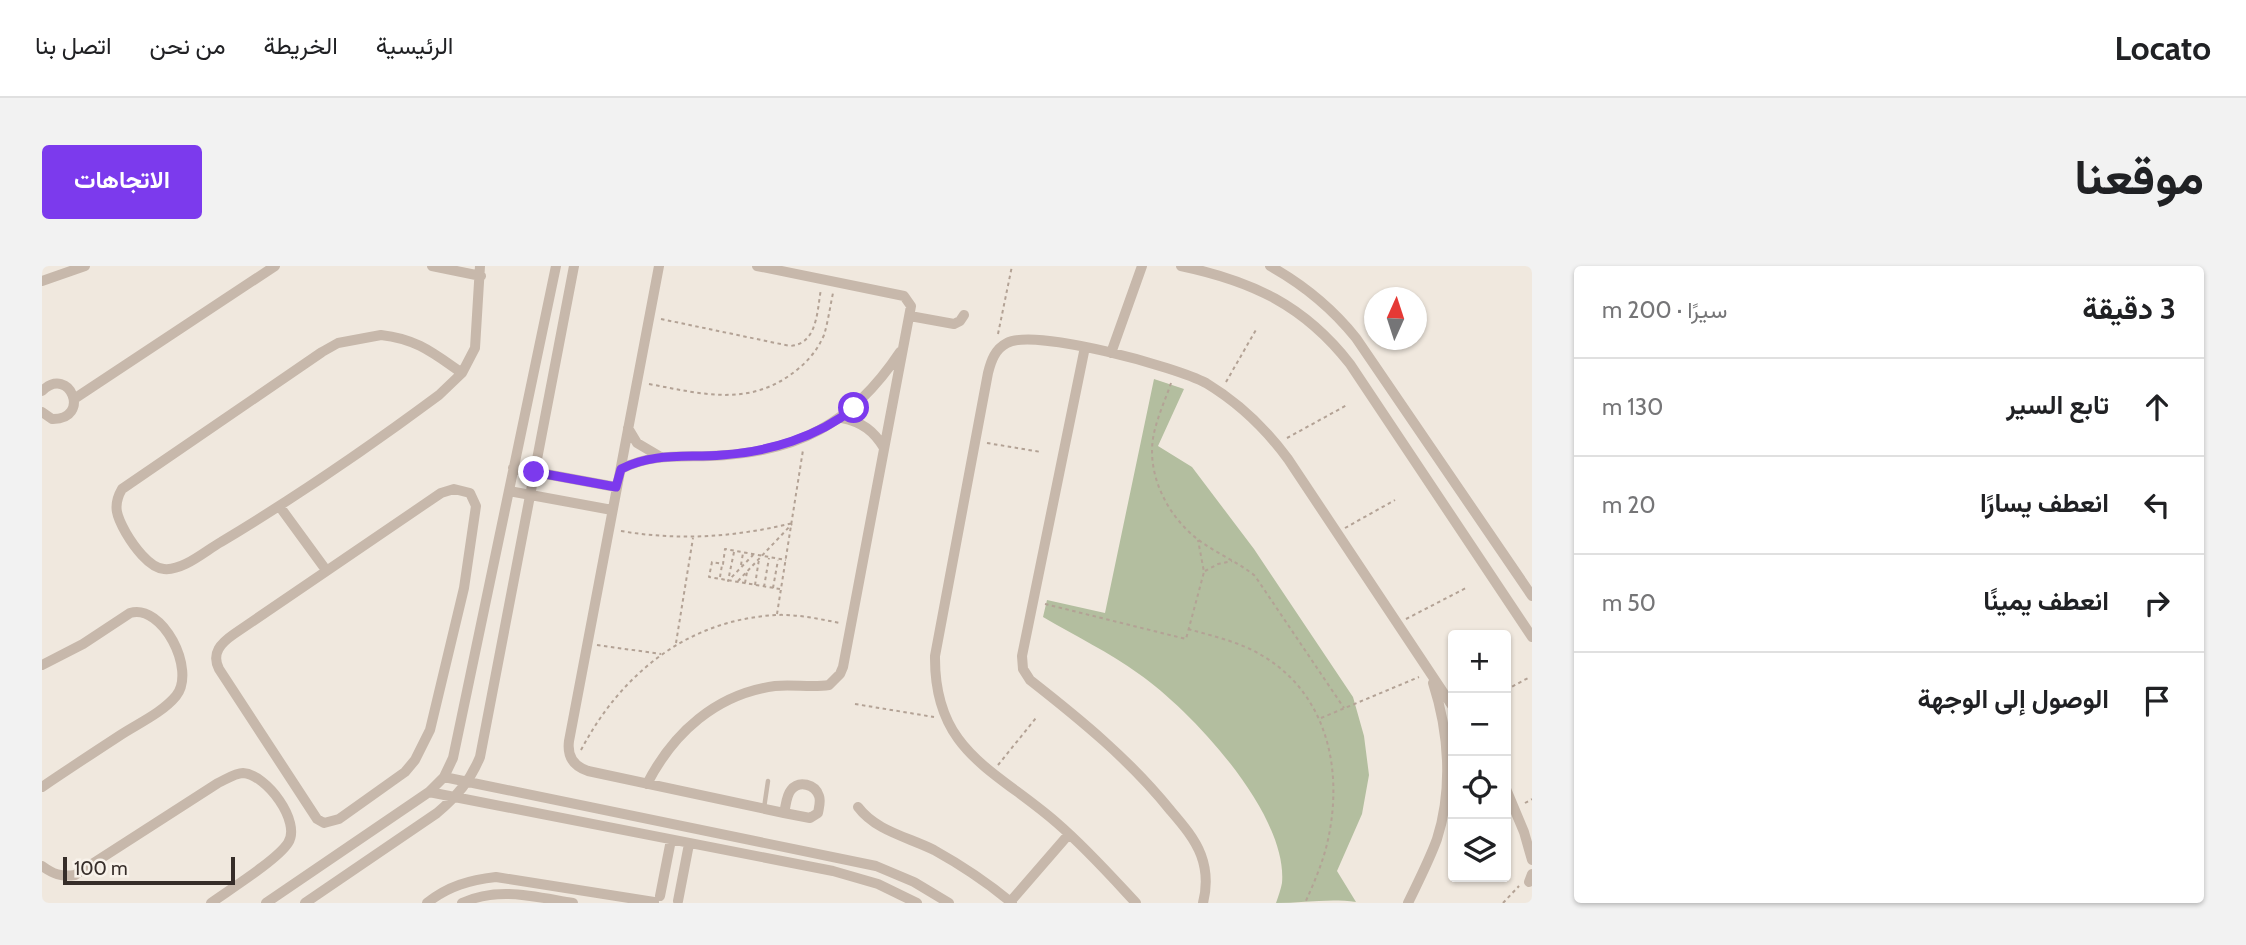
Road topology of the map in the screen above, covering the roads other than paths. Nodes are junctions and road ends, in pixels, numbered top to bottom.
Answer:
1 (85, 266) edge
2 (275, 266) edge
3 (432, 266) edge
4 (556, 266) edge
5 (574, 266) edge
6 (659, 266) edge
7 (757, 266) edge
8 (1142, 266) edge
9 (1181, 266) edge
10 (1270, 266) edge
11 (481, 271) edge
12 (42, 281) edge
13 (964, 315) dead end
14 (910, 316) junction
15 (904, 346) junction
16 (1085, 347) junction
17 (1111, 353) junction
18 (462, 373) junction
19 (45, 385) edge
20 (74, 399) junction
21 (42, 412) edge
22 (842, 418) junction
23 (628, 428) junction
24 (884, 448) junction
25 (660, 456) junction
26 (513, 468) junction
27 (621, 469) junction
28 (534, 472) junction
29 (616, 487) junction
30 (509, 491) junction
31 (530, 495) junction
32 (280, 507) junction
33 (612, 509) junction
34 (326, 570) junction
35 (1532, 596) edge
36 (1532, 637) edge
37 (42, 665) edge
38 (1430, 673) junction
39 (1448, 699) edge
40 (444, 777) junction
41 (768, 781) dead end
42 (468, 782) junction
43 (1448, 782) edge
44 (647, 784) junction
45 (42, 787) edge
46 (429, 792) junction
47 (456, 797) junction
48 (1511, 800) edge
49 (1448, 805) edge
50 (858, 807) dead end
51 (764, 809) junction
52 (785, 813) dead end
53 (1069, 834) junction
54 (671, 841) junction
55 (689, 844) junction
56 (837, 857) junction
57 (1532, 860) edge
58 (42, 866) edge
59 (833, 872) junction
60 (517, 879) junction
61 (580, 889) junction
62 (516, 894) junction
63 (626, 900) edge
64 (656, 900) edge
65 (679, 902) edge
66 (1011, 902) edge
67 (211, 903) edge
68 (266, 903) edge
69 (305, 903) edge
70 (427, 903) edge
71 (462, 903) edge
72 (575, 903) edge
73 (917, 903) edge
74 (949, 903) edge
75 (1136, 903) edge
76 (1203, 903) edge
77 (1408, 903) edge

1 - 12 street
2 - 20 street
3 - 11 street
4 - 26 street
5 - 28 street
6 - 23 street
7 - 14 street
8 - 17 street
9 - 36 street
10 - 35 street
11 - 18 street
13 - 14 street
14 - 15 street
15 - 22 street
15 - 24 street
16 - 17 street
16 - 53 street
16 - 76 street
17 - 38 street
18 - 32 street
18 - 32 street
19 - 20 street
20 - 21 street
22 - 24 street
22 - 25 street
23 - 25 street
23 - 27 street
24 - 44 street
25 - 27 street
26 - 28 street
26 - 30 street
27 - 29 street
28 - 29 street
28 - 31 street
29 - 33 street
30 - 31 street
30 - 40 street
31 - 33 street
31 - 42 street
32 - 34 street
33 - 44 street
34 - 34 street
37 - 45 street
38 - 39 street
38 - 43 street
40 - 42 street
40 - 46 street
41 - 51 lane
42 - 47 street
42 - 56 street
44 - 51 street
46 - 47 street
46 - 68 street
47 - 54 street
47 - 69 street
48 - 57 street
49 - 77 street
50 - 66 street
51 - 52 street
53 - 66 street
53 - 75 street
54 - 55 street
54 - 64 street
55 - 59 street
55 - 65 street
56 - 59 street
56 - 74 street
58 - 67 street
59 - 73 street
60 - 61 street
60 - 62 street
60 - 70 street
61 - 63 street
61 - 72 street
62 - 71 street
62 - 72 street
63 - 64 street
64 - 65 street

